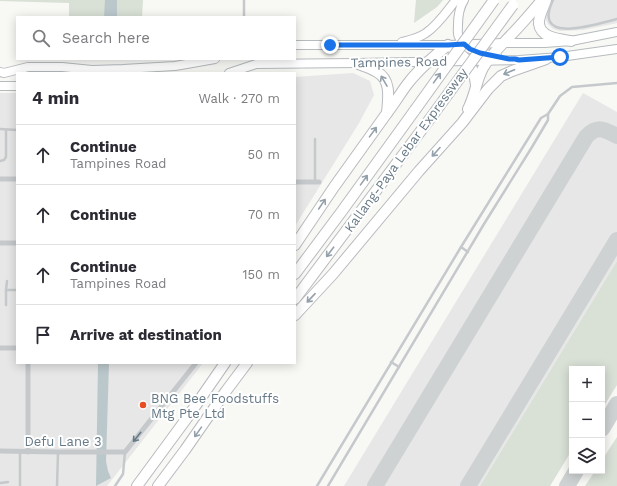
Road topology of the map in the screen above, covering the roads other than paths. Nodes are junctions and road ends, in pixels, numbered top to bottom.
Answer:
1 (244, 0) edge
2 (456, 0) edge
3 (464, 0) edge
4 (494, 0) edge
5 (516, 0) edge
6 (542, 0) edge
7 (546, 0) edge
8 (553, 0) edge
9 (244, 16) edge
10 (617, 18) edge
11 (617, 32) edge
12 (571, 41) junction
13 (503, 42) junction
14 (464, 44) junction
15 (296, 45) edge
16 (390, 45) junction
17 (448, 45) junction
18 (617, 49) edge
19 (490, 58) junction
20 (546, 59) junction
21 (209, 60) edge
22 (253, 61) edge
23 (467, 61) junction
24 (426, 62) junction
25 (356, 63) junction
26 (0, 72) edge
27 (231, 72) edge
28 (617, 83) edge
29 (476, 85) junction
30 (0, 86) edge
31 (16, 86) edge
32 (387, 113) junction
33 (548, 114) junction
34 (462, 123) junction
35 (0, 129) edge
36 (6, 130) junction
37 (16, 130) edge
38 (315, 139) dead end
39 (0, 161) edge
40 (0, 179) edge
41 (16, 179) edge
42 (296, 182) edge
43 (317, 182) joint
44 (0, 242) edge
45 (16, 243) edge
46 (296, 244) edge
47 (461, 247) junction
48 (468, 252) junction
49 (296, 273) edge
50 (7, 281) dead end
51 (6, 290) junction
52 (16, 290) edge
53 (296, 298) edge
54 (6, 305) dead end
55 (296, 315) edge
56 (0, 348) edge
57 (16, 348) edge
58 (391, 362) junction
59 (28, 364) edge
60 (195, 364) edge
61 (224, 364) edge
62 (246, 364) edge
63 (399, 367) junction
64 (0, 451) edge
65 (20, 451) junction
66 (28, 452) junction
67 (58, 452) junction
68 (125, 452) junction
69 (8, 482) dead end
70 (0, 483) edge
71 (20, 486) edge
72 (56, 486) edge
73 (115, 486) edge
74 (137, 486) edge
75 (158, 486) edge
76 (317, 486) edge
77 (328, 486) edge

1 - 9 lane
2 - 16 main road
3 - 14 main road
49 -> 4 highway, Kallang-Paya Lebar Expressway, bridge
5 -> 53 highway, Kallang-Paya Lebar Expressway, bridge
6 - 13 highway
7 - 12 highway
8 - 10 lane
11 - 12 main road, Tampines Road
12 - 13 main road, Tampines Road
13 - 14 main road, Tampines Road
13 - 19 highway
14 - 17 main road, Tampines Road
14 - 19 main road
15 - 16 main road, Tampines Road
16 - 17 main road, Tampines Road
17 - 23 highway
17 - 24 highway
18 - 20 main road
19 - 20 main road
19 - 23 main road, Tampines Road
19 - 29 highway
20 -> 34 highway
21 - 26 main road
22 - 25 main road, Tampines Road
22 - 27 main road, Tampines Road
23 - 24 main road, Tampines Road
23 - 29 highway
24 - 25 main road, Tampines Road
24 - 32 highway
32 -> 25 highway
28 - 33 lane
29 - 34 highway
30 - 31 main road
46 -> 32 highway
33 - 47 lane
33 - 48 lane
34 -> 55 highway
35 - 36 lane
36 - 37 lane
36 - 39 lane
38 - 43 lane
40 - 41 street
42 - 43 street
44 - 45 street
47 - 48 lane
47 - 58 lane
48 - 63 lane
50 - 51 lane
51 - 52 lane
51 - 54 lane
56 - 57 street
58 - 63 lane
58 - 76 lane
59 - 66 street
60 -> 68 street
61 - 74 highway
62 -> 75 highway
63 - 77 lane
64 - 65 street, Defu Lane 3
65 - 66 street, Defu Lane 3
65 - 71 lane
66 - 67 street, Defu Lane 3
67 - 68 street, Defu Lane 3
67 - 72 lane
68 - 73 lane
69 - 70 lane

